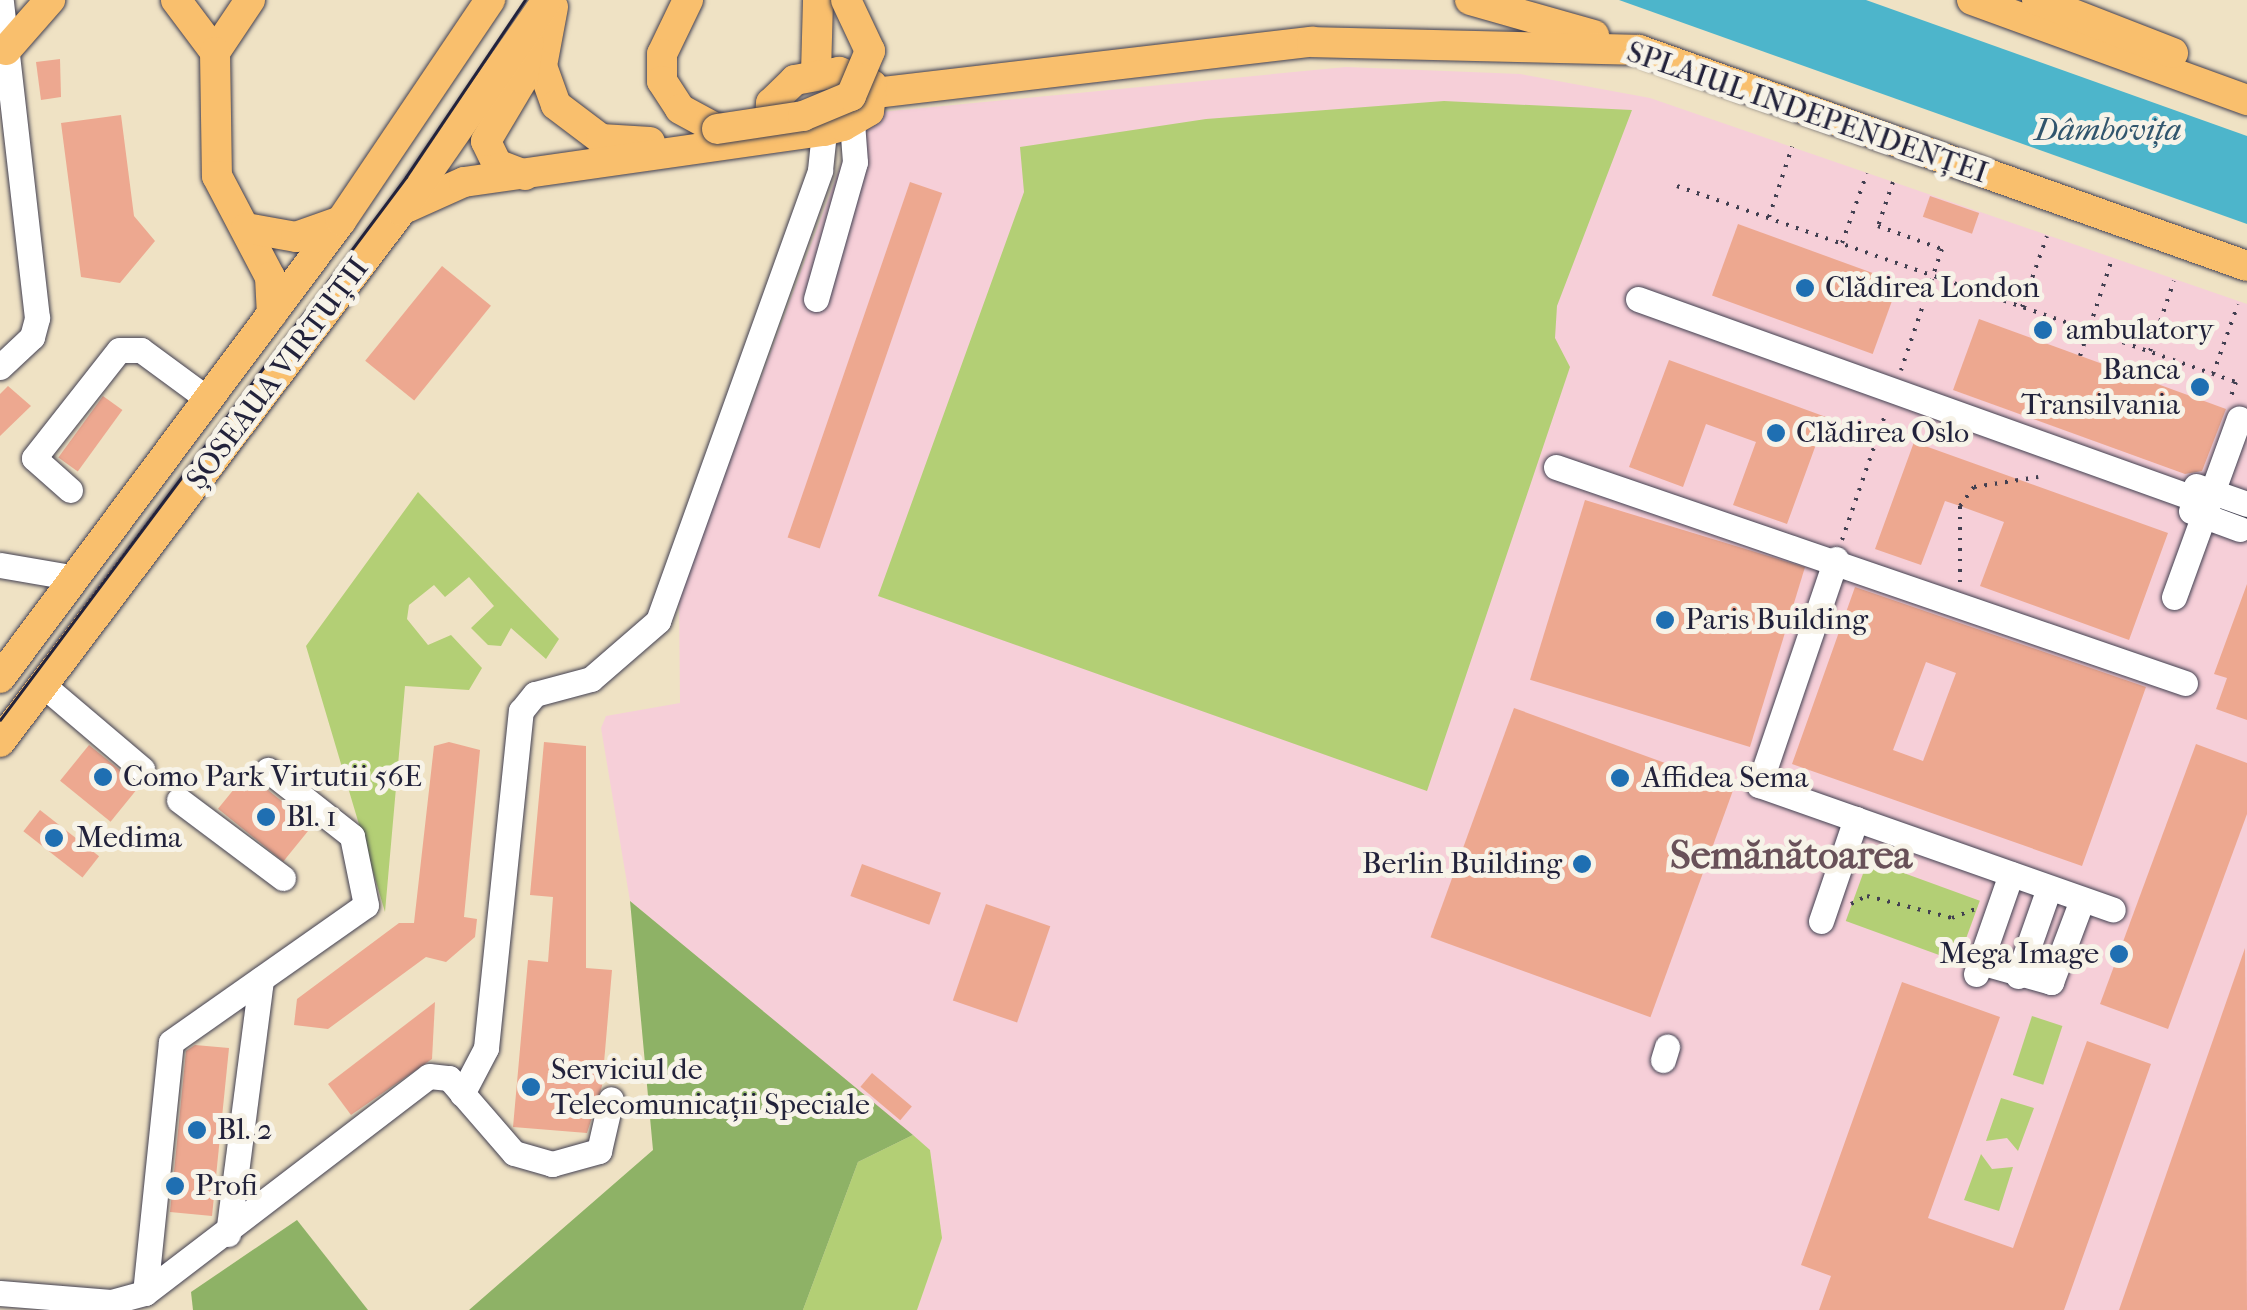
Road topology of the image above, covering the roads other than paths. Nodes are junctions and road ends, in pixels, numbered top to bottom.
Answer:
1 (1, 0) edge
2 (50, 0) edge
3 (176, 0) edge
4 (250, 0) edge
5 (490, 0) edge
6 (550, 0) edge
7 (688, 0) edge
8 (818, 0) edge
9 (846, 0) edge
10 (1470, 0) edge
11 (1972, 0) edge
12 (2037, 0) edge
13 (530, 26) junction
14 (6, 50) junction
15 (1640, 50) junction
16 (215, 52) junction
17 (816, 73) junction
18 (2247, 90) edge
19 (876, 92) junction
20 (2247, 100) edge
21 (838, 126) junction
22 (716, 130) junction
23 (768, 138) junction
24 (525, 174) junction
25 (401, 211) junction
26 (342, 221) junction
27 (246, 228) junction
28 (2247, 266) edge
29 (816, 299) dead end
30 (1638, 299) junction
31 (1715, 312) dead end
32 (272, 314) junction
33 (1706, 339) dead end
34 (1848, 360) dead end
35 (0, 368) edge
36 (1838, 386) dead end
37 (210, 400) junction
38 (2238, 418) road end
39 (1556, 468) dead end
40 (2144, 481) dead end
41 (70, 490) dead end
42 (2207, 504) junction
43 (2244, 517) edge
44 (1836, 559) junction
45 (0, 565) edge
46 (76, 578) junction
47 (2174, 597) dead end
48 (2, 670) edge
49 (2186, 684) dead end
50 (44, 685) junction
51 (0, 742) edge
52 (142, 769) dead end
53 (268, 770) dead end
54 (179, 800) dead end
55 (1856, 819) junction
56 (2011, 874) junction
57 (283, 878) dead end
58 (2049, 888) junction
59 (2082, 900) junction
60 (2113, 910) dead end
61 (1821, 921) road end
62 (2018, 976) junction
63 (260, 979) junction
64 (462, 1094) junction
65 (611, 1099) dead end
66 (228, 1234) junction
67 (0, 1293) edge
68 (145, 1293) junction

1 - 14 street
2 - 14 main road
3 - 16 main road
4 - 16 main road
5 - 26 main road, ȘOSEAUA VIRTUȚII
6 - 13 main road, ȘOSEAUA VIRTUȚII
6 - 22 main road
7 - 22 main road
8 - 17 main road
9 - 22 main road, bridge
10 - 15 main road
11 - 20 main road
12 - 18 main road
13 - 24 main road
13 - 25 main road, ȘOSEAUA VIRTUȚII
14 - 35 street
15 - 19 main road, SPLAIUL INDEPENDENȚEI
15 - 28 main road, SPLAIUL INDEPENDENȚEI
16 - 27 main road
17 - 19 main road, SPLAIUL INDEPENDENȚEI
17 - 23 main road
19 - 21 main road
21 - 23 main road
21 - 29 street
21 - 64 street
23 - 24 main road
24 - 25 main road
25 - 50 main road, ȘOSEAUA VIRTUȚII
26 - 27 main road
26 - 32 main road, ȘOSEAUA VIRTUȚII
27 - 32 main road
30 - 31 street
30 - 33 street
30 - 42 street
32 - 37 main road, ȘOSEAUA VIRTUȚII
34 - 36 street
37 - 41 street
37 - 46 main road, ȘOSEAUA VIRTUȚII
38 - 42 street
39 - 44 street
40 - 42 street
42 - 43 street
42 - 47 street
44 - 49 street
44 - 55 street
45 - 46 street
46 - 48 main road, ȘOSEAUA VIRTUȚII
50 - 51 main road, ȘOSEAUA VIRTUȚII
50 - 52 street
53 - 63 street
54 - 57 street
55 - 56 street
55 - 61 street
56 - 58 street
56 - 62 street
58 - 59 street
58 - 62 street
59 - 60 street
59 - 62 street
63 - 66 street
63 - 68 street
64 - 65 street
64 - 66 street
66 - 68 street
67 - 68 street

